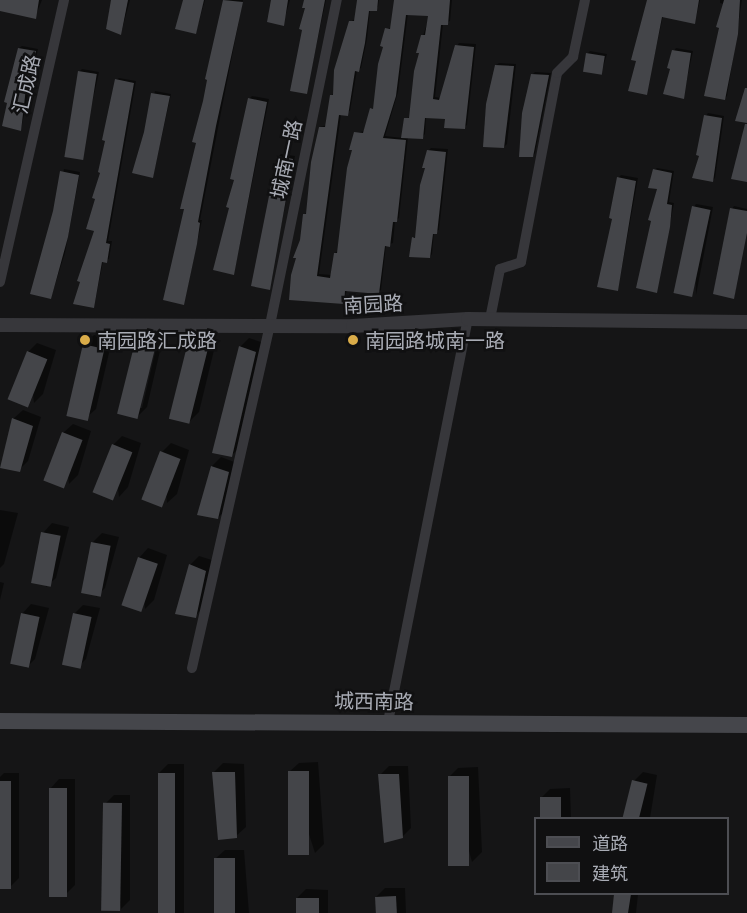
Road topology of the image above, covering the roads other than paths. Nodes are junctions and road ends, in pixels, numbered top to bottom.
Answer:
1 (64, 0) edge
2 (337, 0) edge
3 (585, 0) edge
4 (0, 282) edge
5 (468, 318) junction
6 (490, 319) junction
7 (747, 322) edge
8 (0, 325) edge
9 (270, 325) junction
10 (192, 668) dead end
11 (0, 721) edge
12 (388, 722) junction
13 (747, 725) edge
14 (0, 732) edge
15 (747, 735) edge

1 - 4 street, 汇成路
2 - 9 street, 城南一路
3 - 6 street
5 - 6 street, 南园路
5 - 9 street, 南园路
5 - 12 street
6 - 7 street, 南园路
8 - 9 street, 南园路
9 - 10 street, 城南一路
11 - 12 main road, 城西南路
12 - 13 main road, 城西南路
14 - 15 main road, 城西南路

